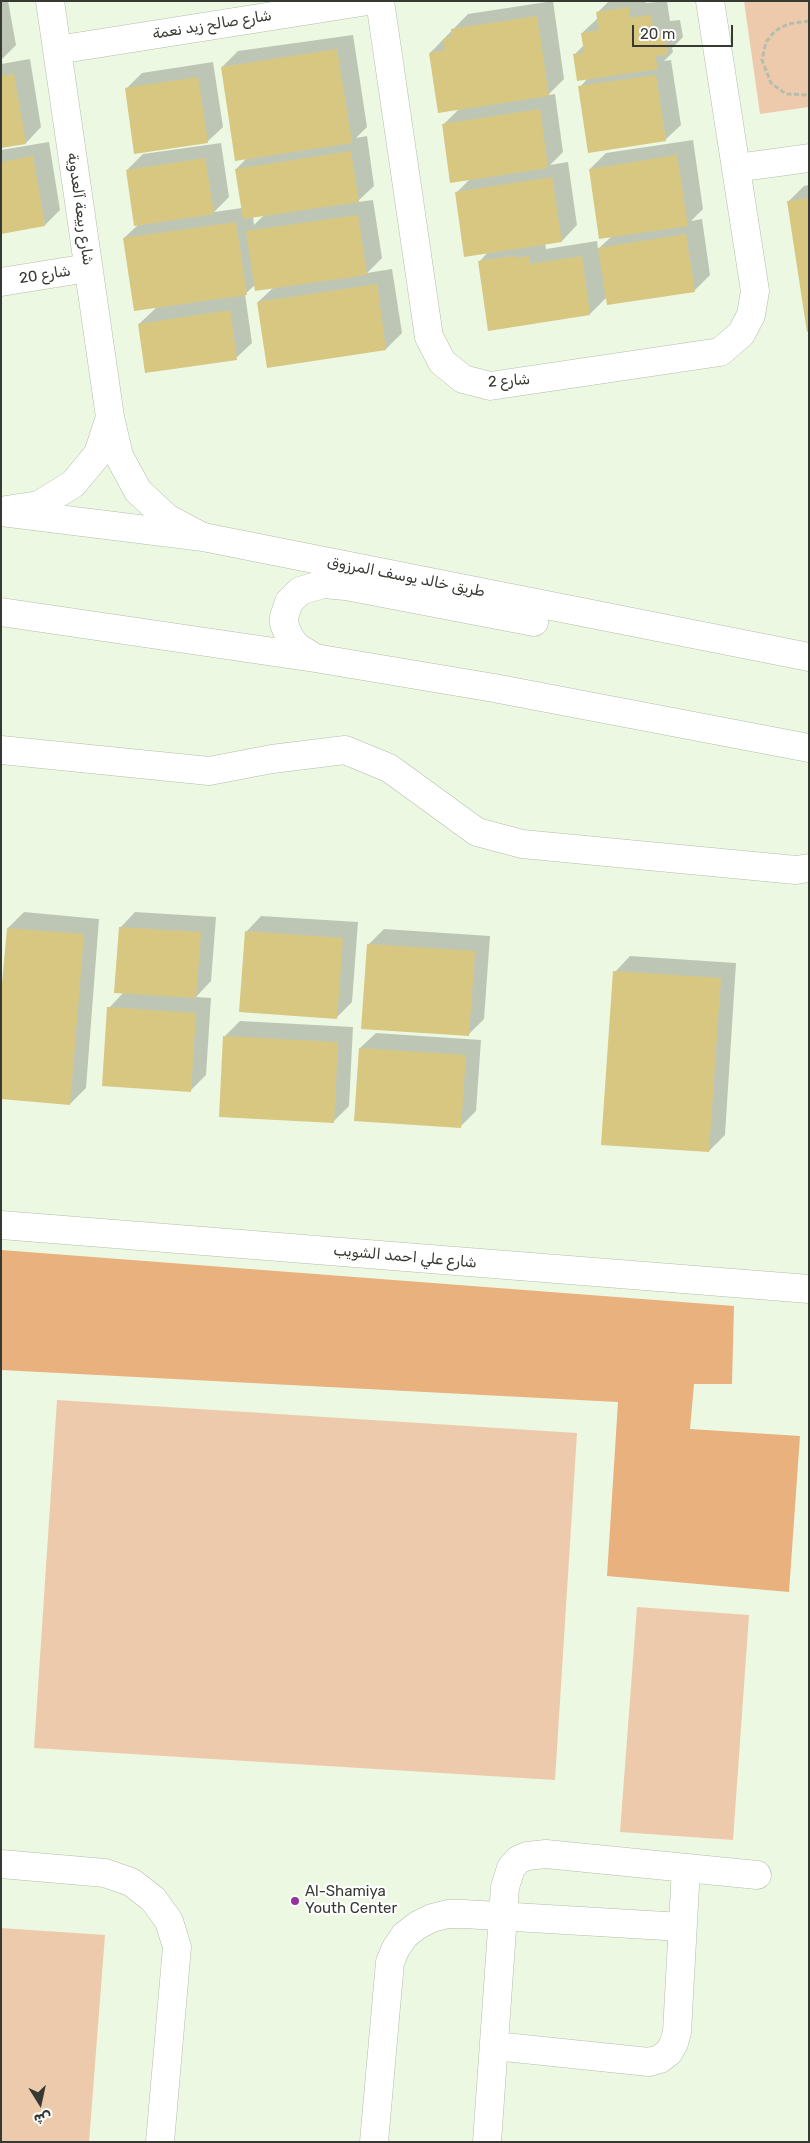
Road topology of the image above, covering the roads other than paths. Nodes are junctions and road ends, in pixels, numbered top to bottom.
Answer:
1 (50, 1) edge
2 (368, 1) edge
3 (380, 1) edge
4 (710, 1) edge
5 (57, 50) junction
6 (809, 158) edge
7 (736, 168) junction
8 (88, 268) junction
9 (1, 282) edge
10 (110, 417) junction
11 (1, 511) edge
12 (203, 537) junction
13 (1, 612) edge
14 (744, 644) junction
15 (809, 657) edge
16 (315, 658) junction
17 (809, 748) edge
18 (1, 750) edge
19 (809, 868) edge
20 (1, 1225) edge
21 (809, 1288) edge
22 (1, 1864) edge
23 (686, 1868) junction
24 (757, 1875) dead end
25 (503, 1916) junction
26 (682, 1928) junction
27 (494, 2046) junction
28 (160, 2142) edge
29 (374, 2142) edge
30 (487, 2142) edge

1 - 5 street, شارع ربيعة آلعدوية
2 - 5 street, شارع صالح زيد نعمة
3 - 7 street, شارع 2
4 - 7 street, شارع 2
5 - 8 street, شارع ربيعة آلعدوية
6 - 7 street
8 - 9 street, شارع 20
8 - 10 street, شارع ربيعة آلعدوية
10 - 11 street, شارع ربيعة آلعدوية
10 - 12 street, شارع ربيعة آلعدوية
11 - 12 street, طريق خالد يوسف المرزوق
12 - 14 street, طريق خالد يوسف المرزوق
13 - 16 street
14 - 15 street, طريق خالد يوسف المرزوق
14 - 16 street
16 - 17 street
18 - 19 street
20 - 21 street, شارع علي احمد الشويب
22 - 28 street
23 - 24 street
23 - 25 street
23 - 26 street
25 - 26 street
25 - 27 street
25 - 29 street
26 - 27 street
27 - 30 street

